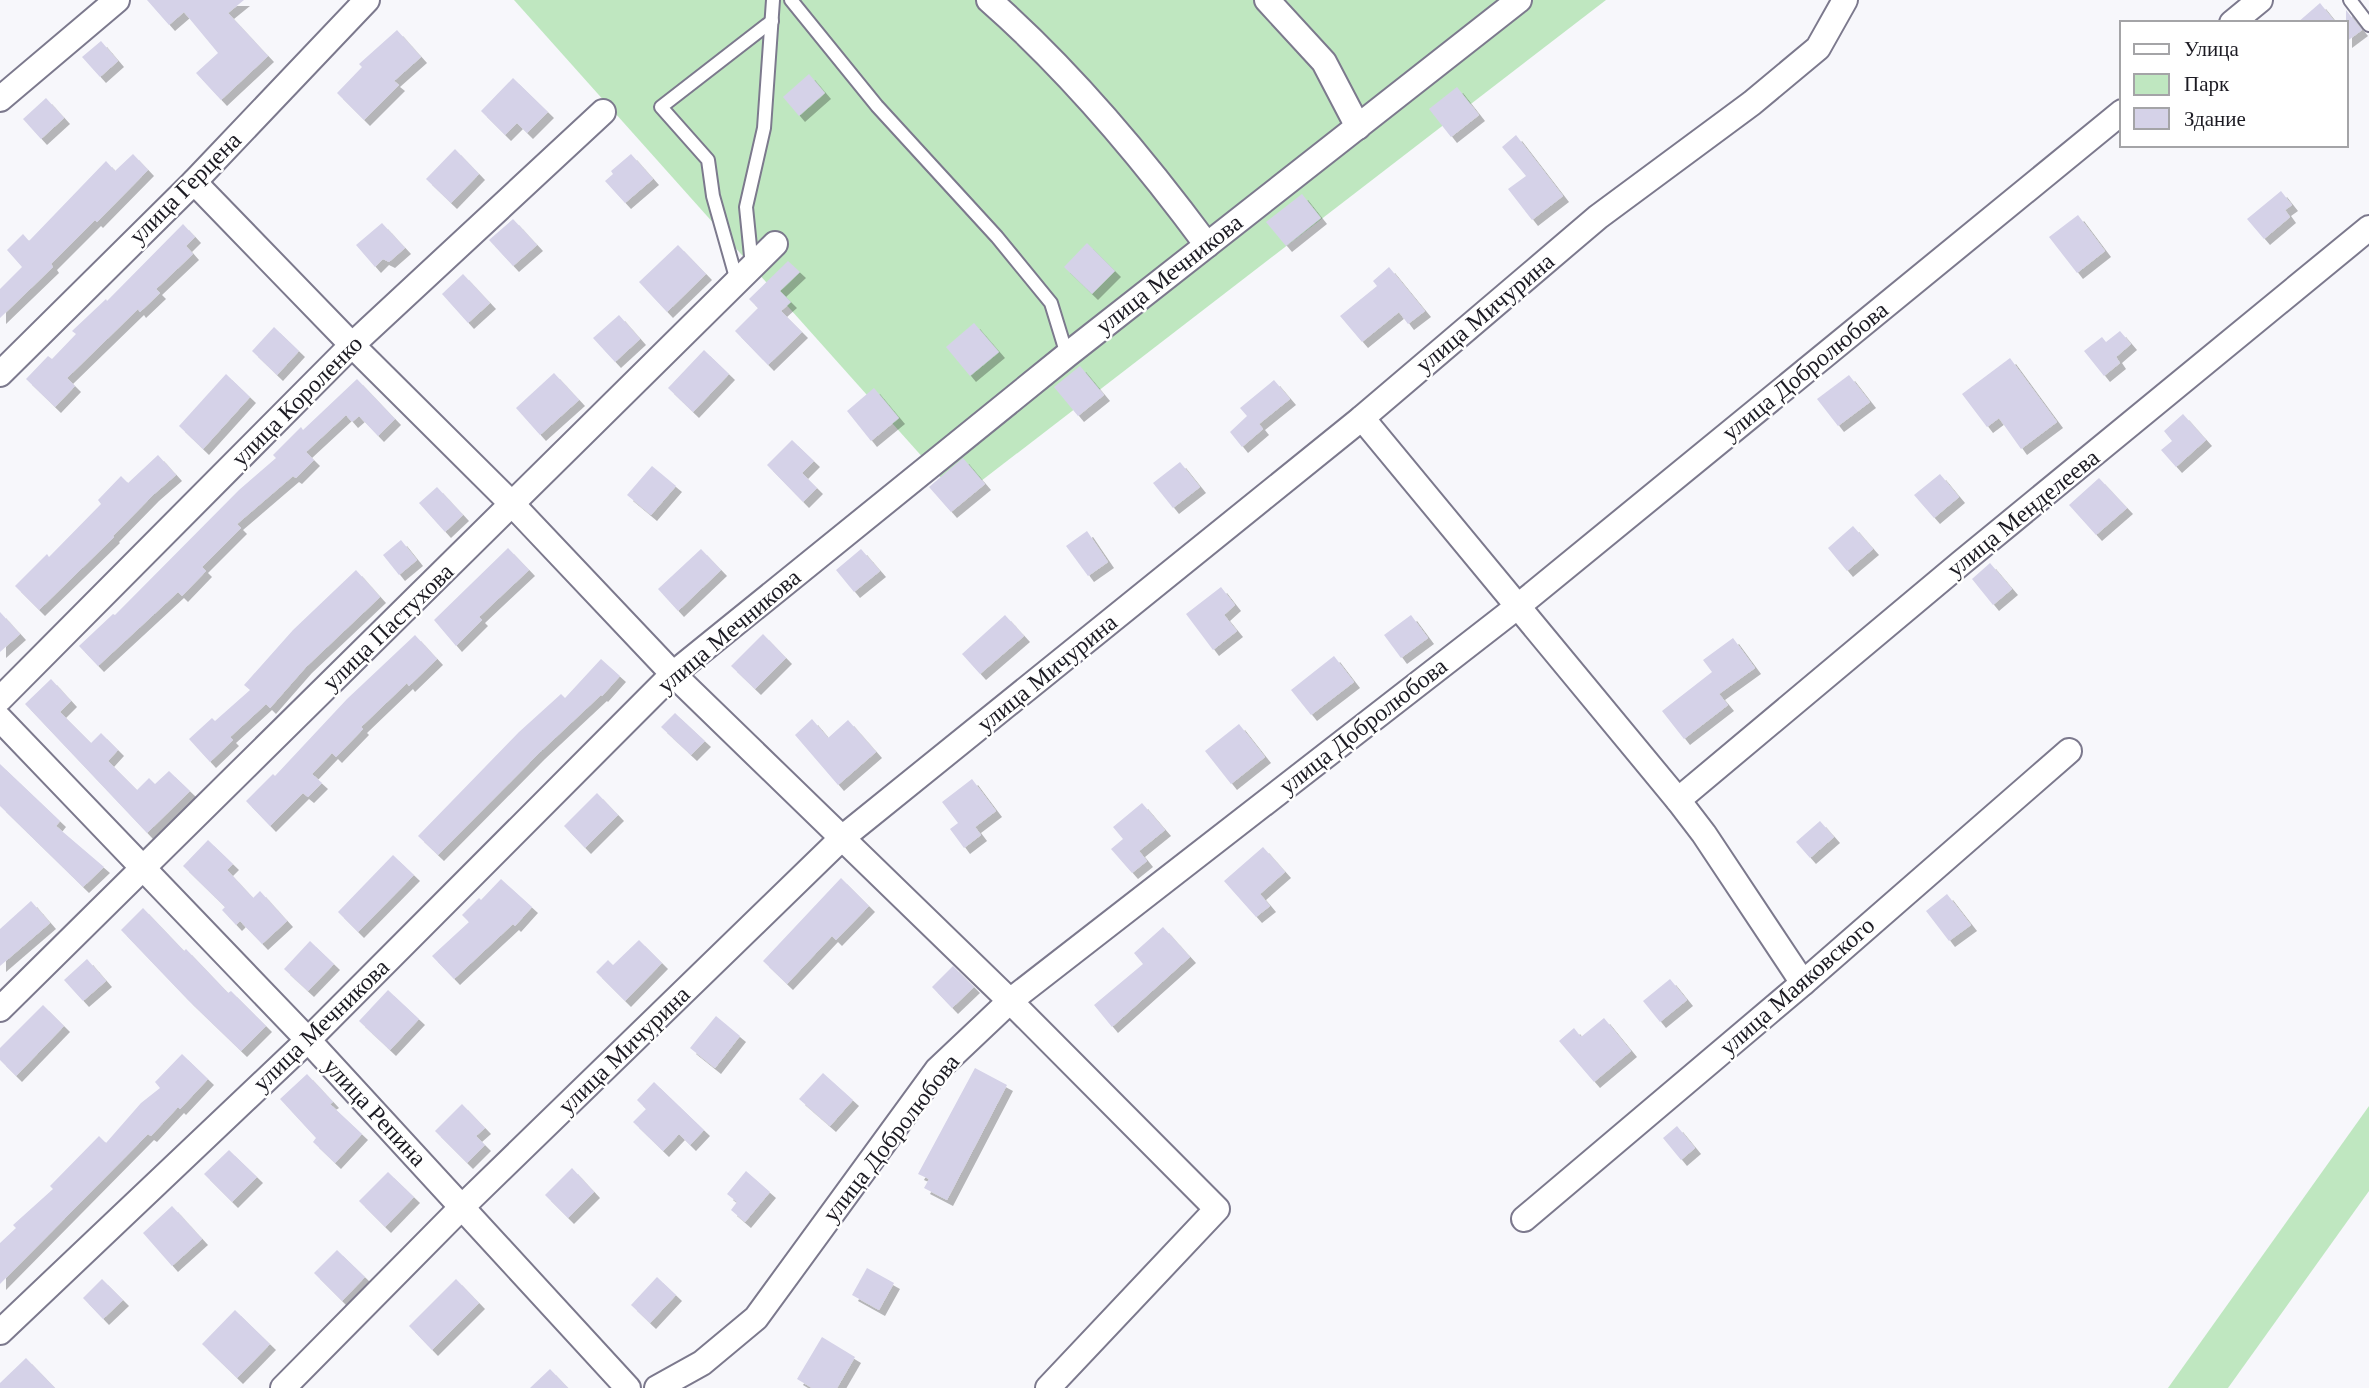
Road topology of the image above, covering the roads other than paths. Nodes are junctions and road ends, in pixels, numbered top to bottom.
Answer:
1 (117, 0) edge
2 (367, 0) edge
3 (773, 0) edge
4 (791, 0) edge
5 (989, 0) edge
6 (1267, 0) edge
7 (1519, 0) edge
8 (1845, 0) edge
9 (2260, 0) edge
10 (2350, 0) edge
11 (772, 21) junction
12 (2234, 21) edge
13 (2369, 25) edge
14 (0, 99) edge
15 (603, 112) dead end
16 (2120, 114) edge
17 (1358, 127) junction
18 (194, 181) junction
19 (2369, 228) edge
20 (775, 244) dead end
21 (1207, 245) junction
22 (745, 274) junction
23 (352, 345) junction
24 (1067, 355) junction
25 (0, 374) edge
26 (1362, 418) junction
27 (513, 505) junction
28 (1517, 607) junction
29 (673, 674) junction
30 (0, 699) edge
31 (0, 719) edge
32 (2069, 751) dead end
33 (1678, 800) junction
34 (842, 838) junction
35 (143, 866) junction
36 (1803, 983) junction
37 (1010, 1001) junction
38 (0, 1009) edge
39 (308, 1040) junction
40 (463, 1206) junction
41 (1524, 1219) dead end
42 (0, 1332) edge
43 (283, 1388) edge
44 (628, 1388) edge
45 (657, 1388) edge
46 (1048, 1388) edge

1 - 14 street
2 - 18 street, улица Герцена
3 - 11 lane
4 - 24 lane
5 - 21 street
6 - 17 street
7 - 17 street, улица Мечникова
8 - 26 street, улица Мичурина
9 - 12 street
10 - 13 lane
11 - 22 lane
11 - 22 lane
15 - 23 street, улица Короленко
16 - 28 street, улица Добролюбова
17 - 21 street, улица Мечникова
18 - 23 street
18 - 25 street, улица Герцена
19 - 33 street, улица Менделеева
20 - 22 street, улица Пастухова
21 - 24 street, улица Мечникова
22 - 27 street, улица Пастухова
23 - 27 street
23 - 30 street, улица Короленко
24 - 29 street, улица Мечникова
26 - 28 street
26 - 34 street, улица Мичурина
27 - 29 street
27 - 35 street, улица Пастухова
28 - 33 street
28 - 37 street, улица Добролюбова
29 - 34 street
29 - 39 street, улица Мечникова
31 - 35 street, улица Репина
32 - 36 street, улица Маяковского
33 - 36 street
34 - 37 street
34 - 40 street, улица Мичурина
35 - 38 street, улица Пастухова
35 - 39 street, улица Репина
36 - 41 street, улица Маяковского
37 - 45 street, улица Добролюбова
37 - 46 street
39 - 40 street, улица Репина
39 - 42 street, улица Мечникова
40 - 43 street, улица Мичурина
40 - 44 street, улица Репина

